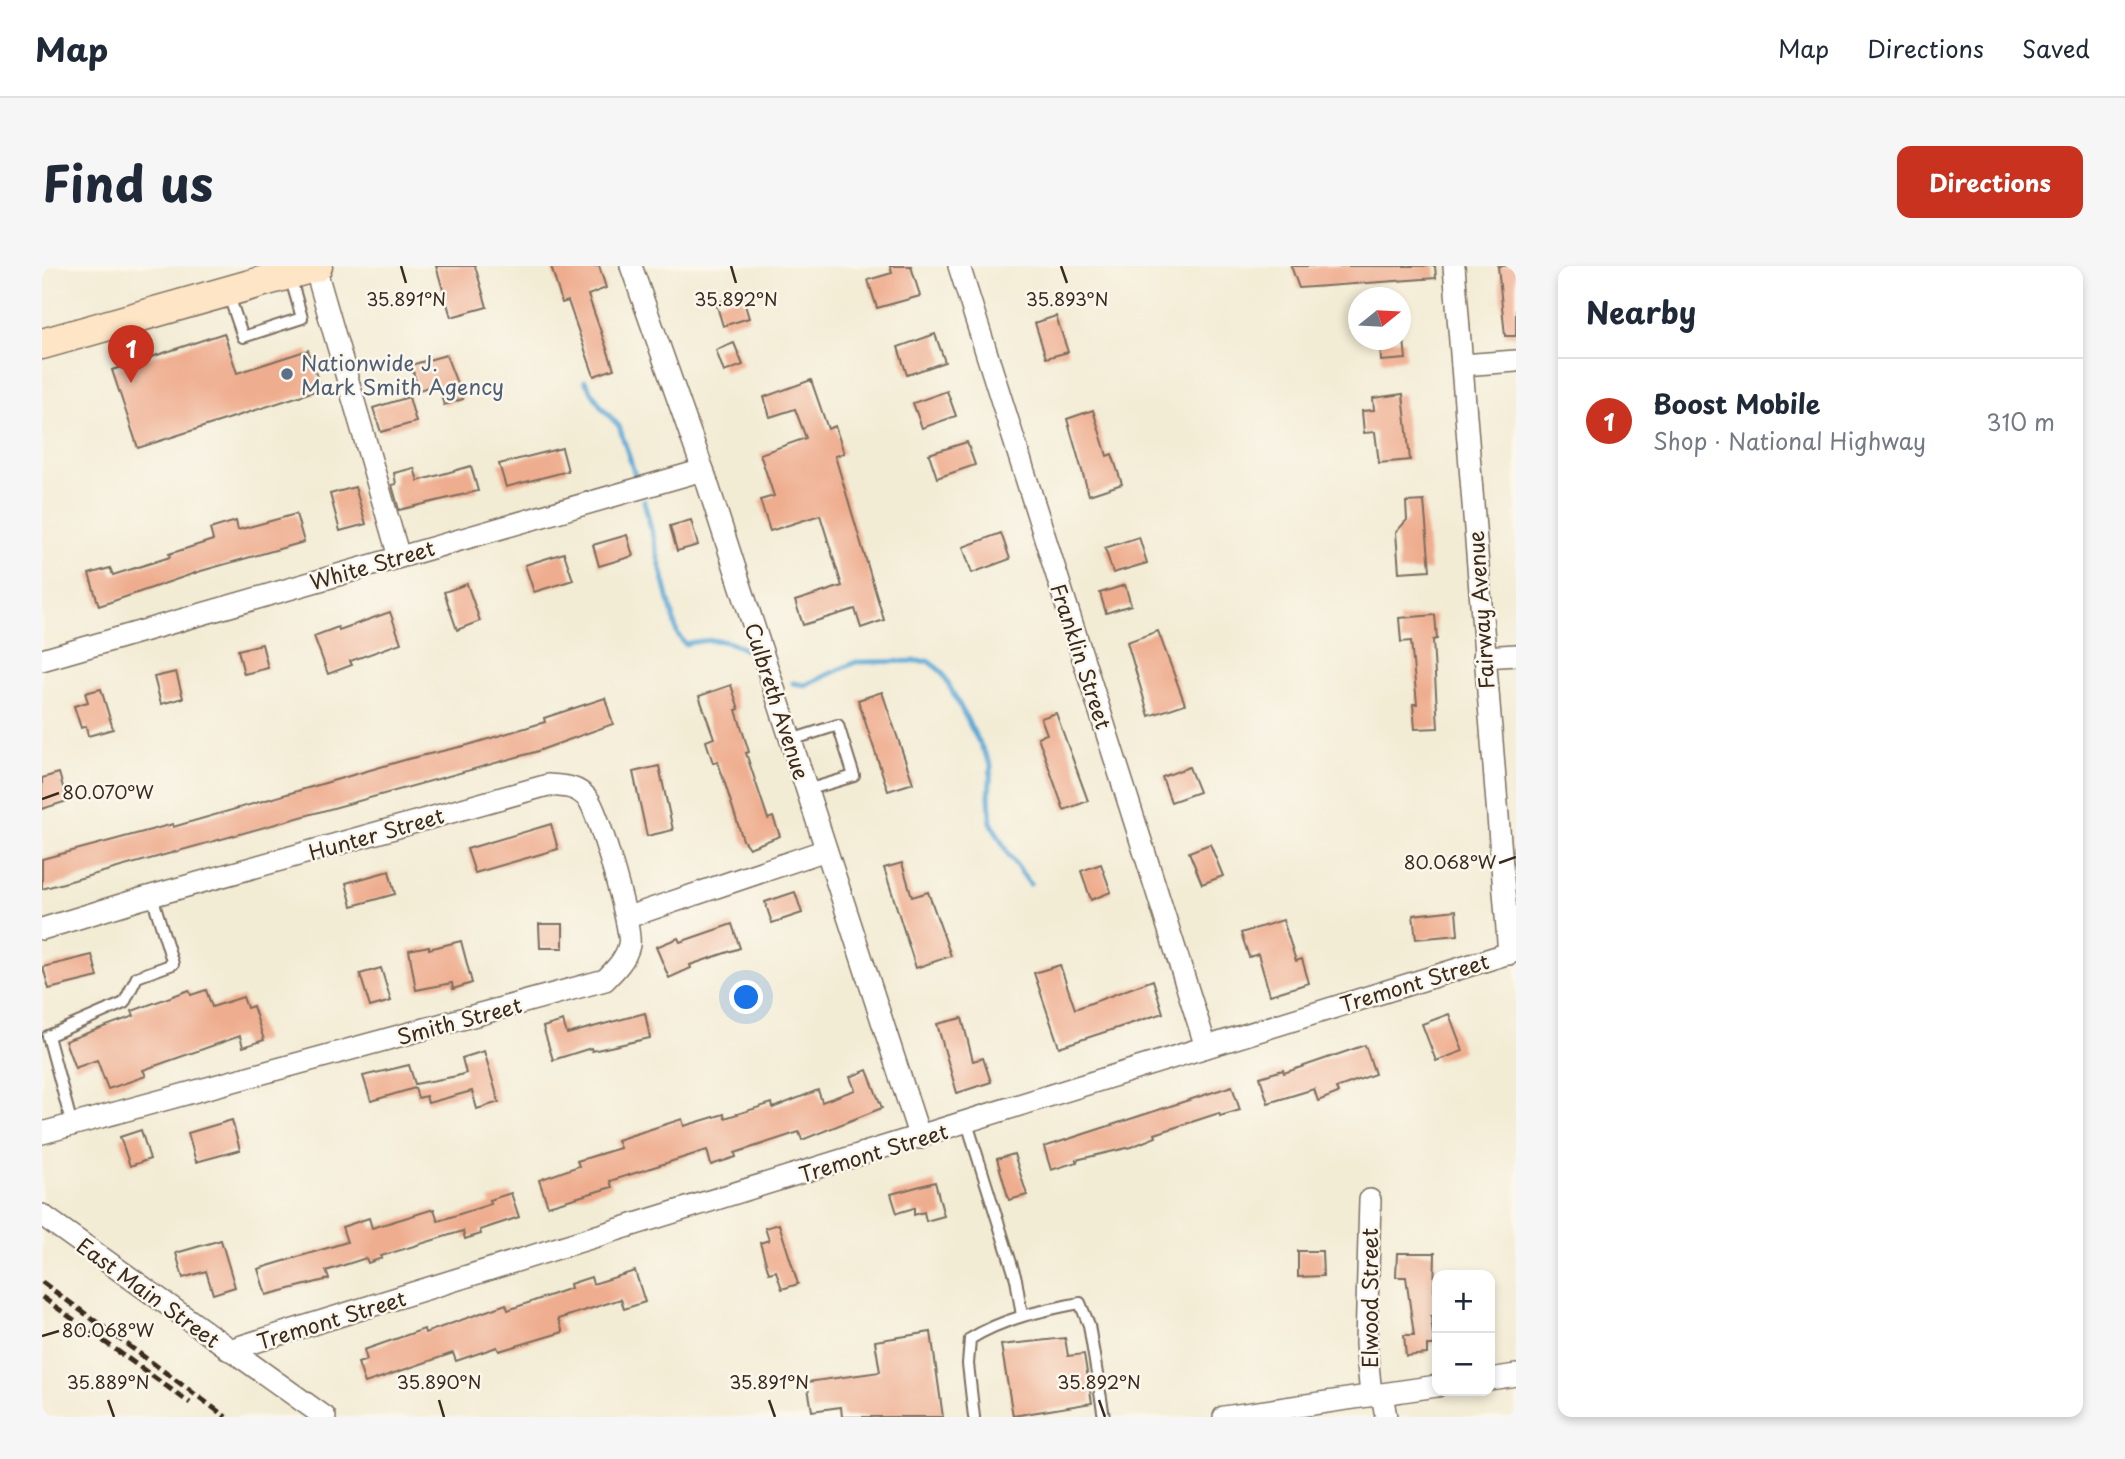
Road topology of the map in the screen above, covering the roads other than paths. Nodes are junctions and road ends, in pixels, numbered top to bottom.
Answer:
1 (631, 266) edge
2 (959, 266) edge
3 (1454, 266) edge
4 (309, 268) edge
5 (227, 291) junction
6 (42, 344) edge
7 (1516, 361) edge
8 (1462, 365) junction
9 (702, 470) junction
10 (400, 556) junction
11 (1516, 655) edge
12 (1484, 657) junction
13 (42, 660) edge
14 (791, 740) junction
15 (807, 790) junction
16 (826, 849) junction
17 (152, 896) junction
18 (628, 917) junction
19 (42, 929) edge
20 (1512, 952) edge
21 (1206, 1047) junction
22 (967, 1123) junction
23 (72, 1125) junction
24 (42, 1133) edge
25 (920, 1138) junction
26 (1370, 1200) dead end
27 (42, 1215) edge
28 (1022, 1317) junction
29 (229, 1350) junction
30 (1516, 1376) edge
31 (1495, 1378) edge
32 (1432, 1387) edge
33 (1377, 1394) junction
34 (325, 1417) edge
35 (974, 1417) edge
36 (1104, 1417) edge
37 (1224, 1417) edge
38 (1386, 1417) edge

1 - 9 street, Culbreth Avenue
2 - 21 street, Franklin Street
3 - 8 street, Fairway Avenue
4 - 5 main road
4 - 5 lane
4 - 10 street
5 - 6 main road
7 - 8 street
8 - 12 street, Fairway Avenue
9 - 10 street, White Street
9 - 14 street, Culbreth Avenue
10 - 13 street, White Street
11 - 12 street
12 - 20 street, Fairway Avenue
14 - 15 street, Culbreth Avenue
14 - 15 lane
15 - 16 street, Culbreth Avenue
16 - 18 street
16 - 25 street, Culbreth Avenue
17 - 18 street, Hunter Street
17 - 19 street, Hunter Street
17 - 23 lane
18 - 23 street, Smith Street
20 - 21 street, Tremont Street
21 - 22 street, Tremont Street
22 - 25 street, Tremont Street
22 - 28 lane
23 - 24 street, Smith Street
25 - 29 street, Tremont Street
26 - 33 street, Elwood Street
27 - 29 street, East Main Street
28 - 35 lane
28 - 36 lane
29 - 34 street, East Main Street
30 - 31 street
32 - 33 street
33 - 37 street
33 - 38 street, Elwood Street

